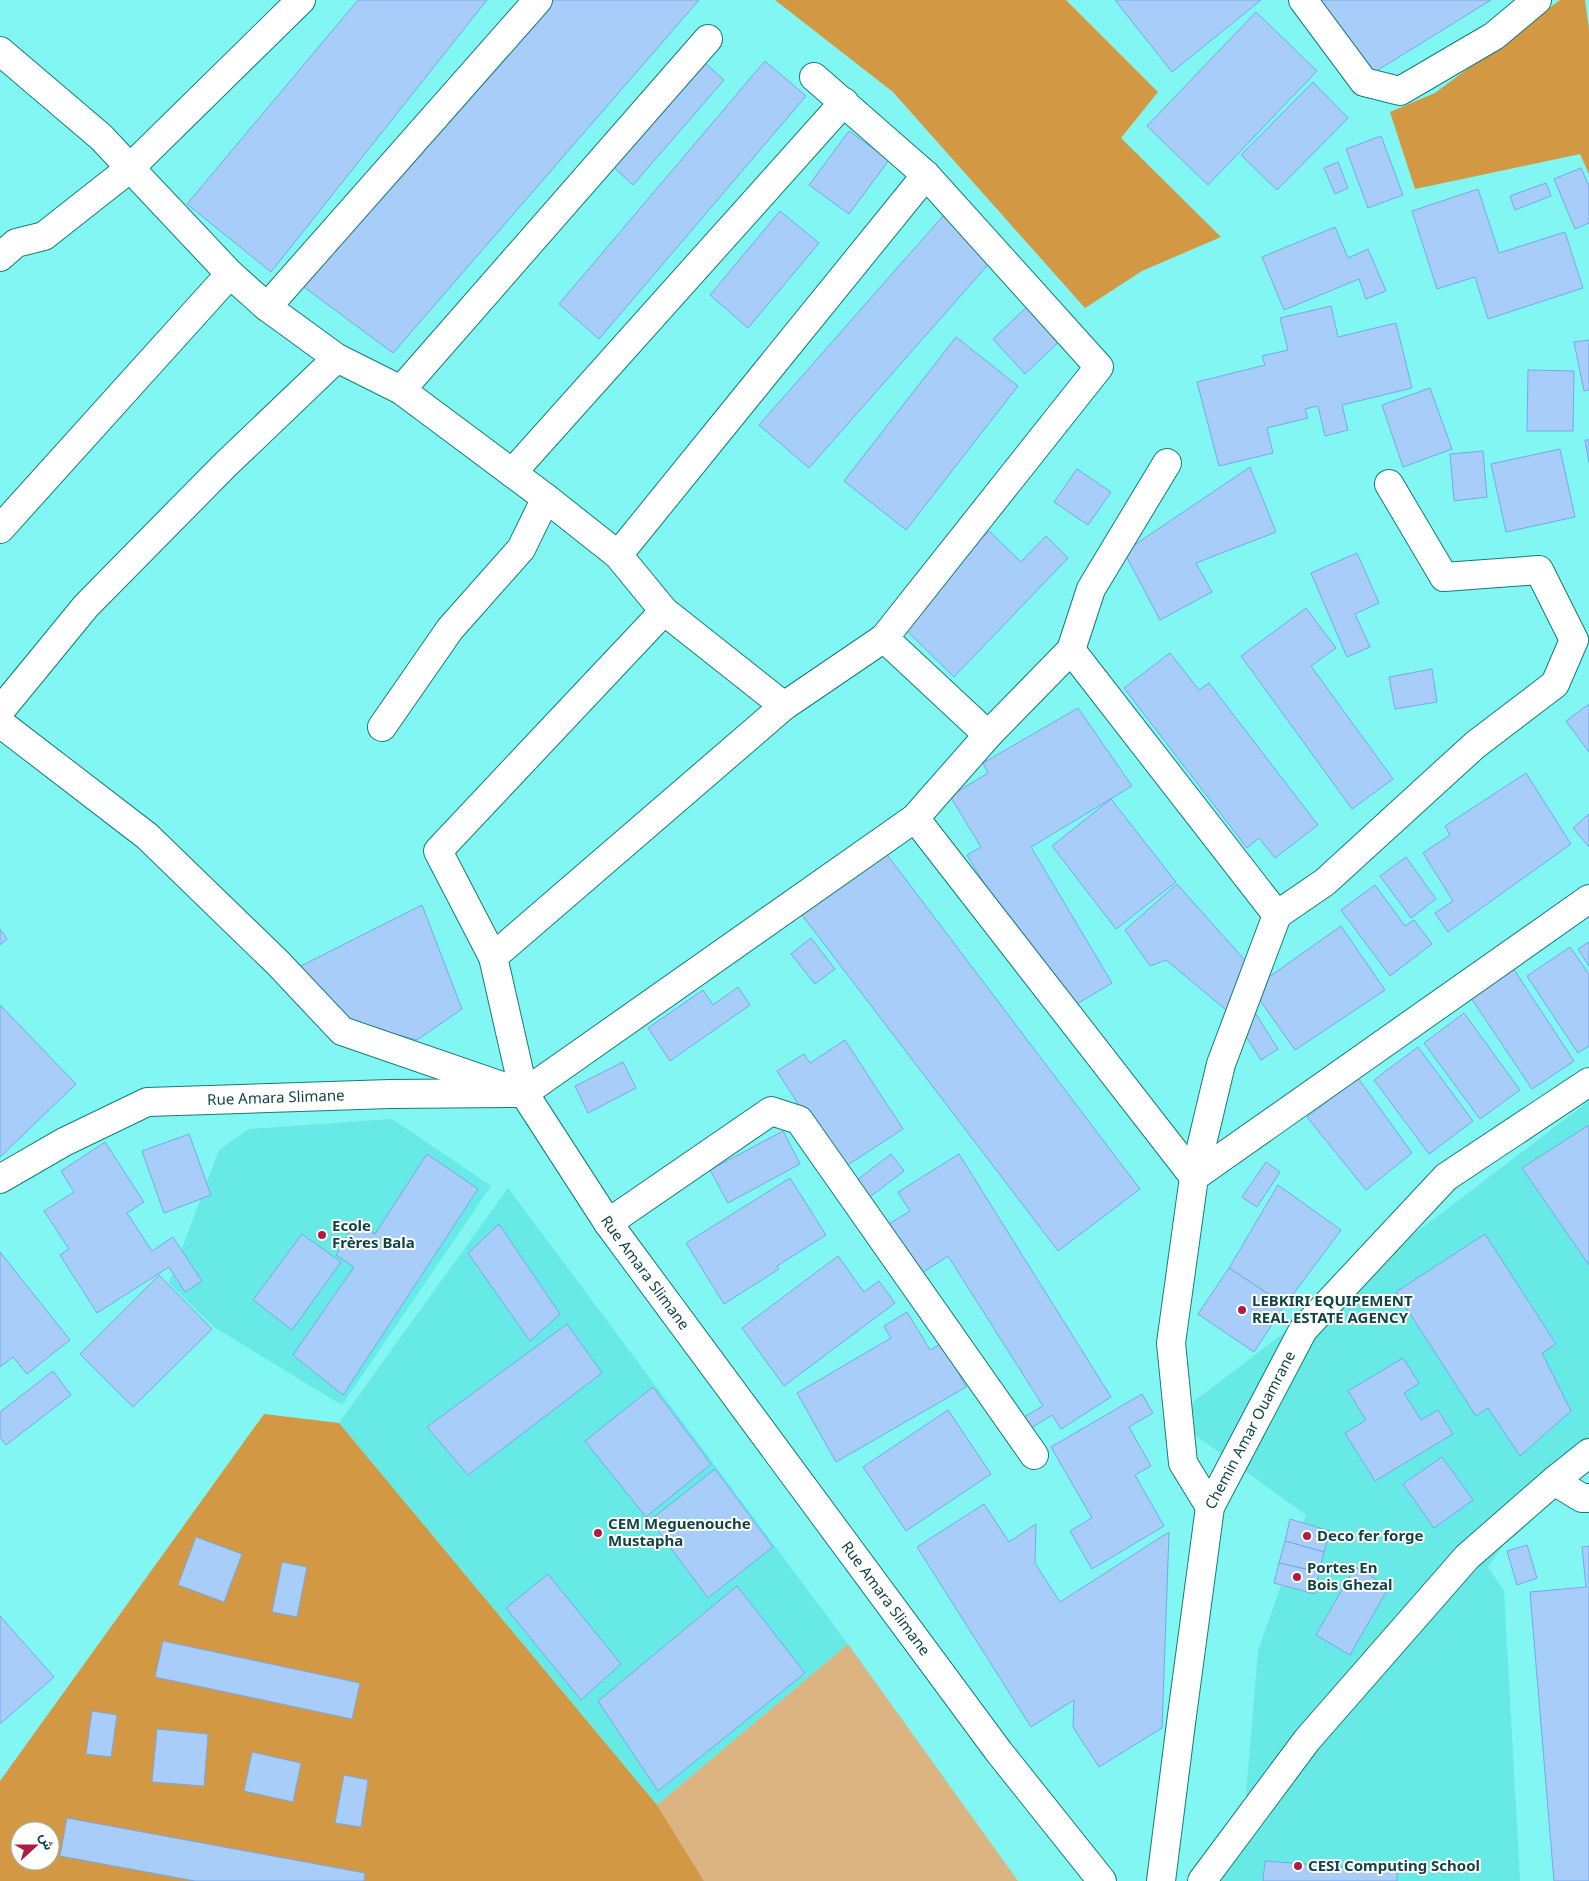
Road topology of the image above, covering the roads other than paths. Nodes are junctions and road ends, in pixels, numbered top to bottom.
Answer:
1 (301, 0) edge
2 (538, 0) edge
3 (1303, 0) edge
4 (1537, 0) edge
5 (708, 39) dead end
6 (0, 51) edge
7 (814, 77) dead end
8 (844, 102) junction
9 (129, 169) junction
10 (926, 175) junction
11 (5, 243) edge
12 (230, 274) junction
13 (267, 307) junction
14 (338, 358) junction
15 (401, 390) junction
16 (1167, 463) dead end
17 (512, 473) junction
18 (1389, 484) dead end
19 (546, 498) junction
20 (0, 529) edge
21 (618, 555) junction
22 (664, 611) junction
23 (884, 638) junction
24 (1071, 650) junction
25 (784, 706) junction
26 (0, 711) edge
27 (0, 723) edge
28 (382, 727) dead end
29 (988, 735) junction
30 (915, 818) junction
31 (1589, 899) edge
32 (1277, 915) junction
33 (493, 957) junction
34 (1589, 1082) edge
35 (524, 1093) junction
36 (1194, 1177) junction
37 (0, 1180) edge
38 (608, 1223) junction
39 (1589, 1453) edge
40 (1034, 1455) dead end
41 (1554, 1481) junction
42 (1589, 1498) edge
43 (1210, 1508) junction
44 (1102, 1881) edge
45 (1161, 1881) edge
46 (1202, 1881) edge

1 - 9 street
2 - 13 street
3 - 4 street
5 - 15 street
6 - 9 street
7 - 8 street
8 - 10 street
8 - 17 street
9 - 11 street
9 - 12 street
10 - 21 street
10 - 23 street
12 - 13 street
12 - 20 street
13 - 14 street
14 - 15 street
14 - 26 street
15 - 17 street
16 - 24 street
17 - 19 street
18 - 32 street
19 - 21 street
19 - 28 street
21 - 22 street
22 - 25 street
22 - 33 street
23 - 25 street
23 - 29 street
24 - 29 street
24 - 32 street
25 - 33 street
27 - 35 street
29 - 30 street
30 - 35 street
30 - 36 street
31 - 36 street
32 - 36 street
33 - 35 street
34 - 43 street, Chemin Amar Ouamrane
35 - 37 street, Rue Amara Slimane
35 - 38 street, Rue Amara Slimane
36 - 43 street
38 - 40 street
38 - 44 street, Rue Amara Slimane
39 - 41 street
41 - 42 street
41 - 46 street
43 - 45 street, Chemin Amar Ouamrane

